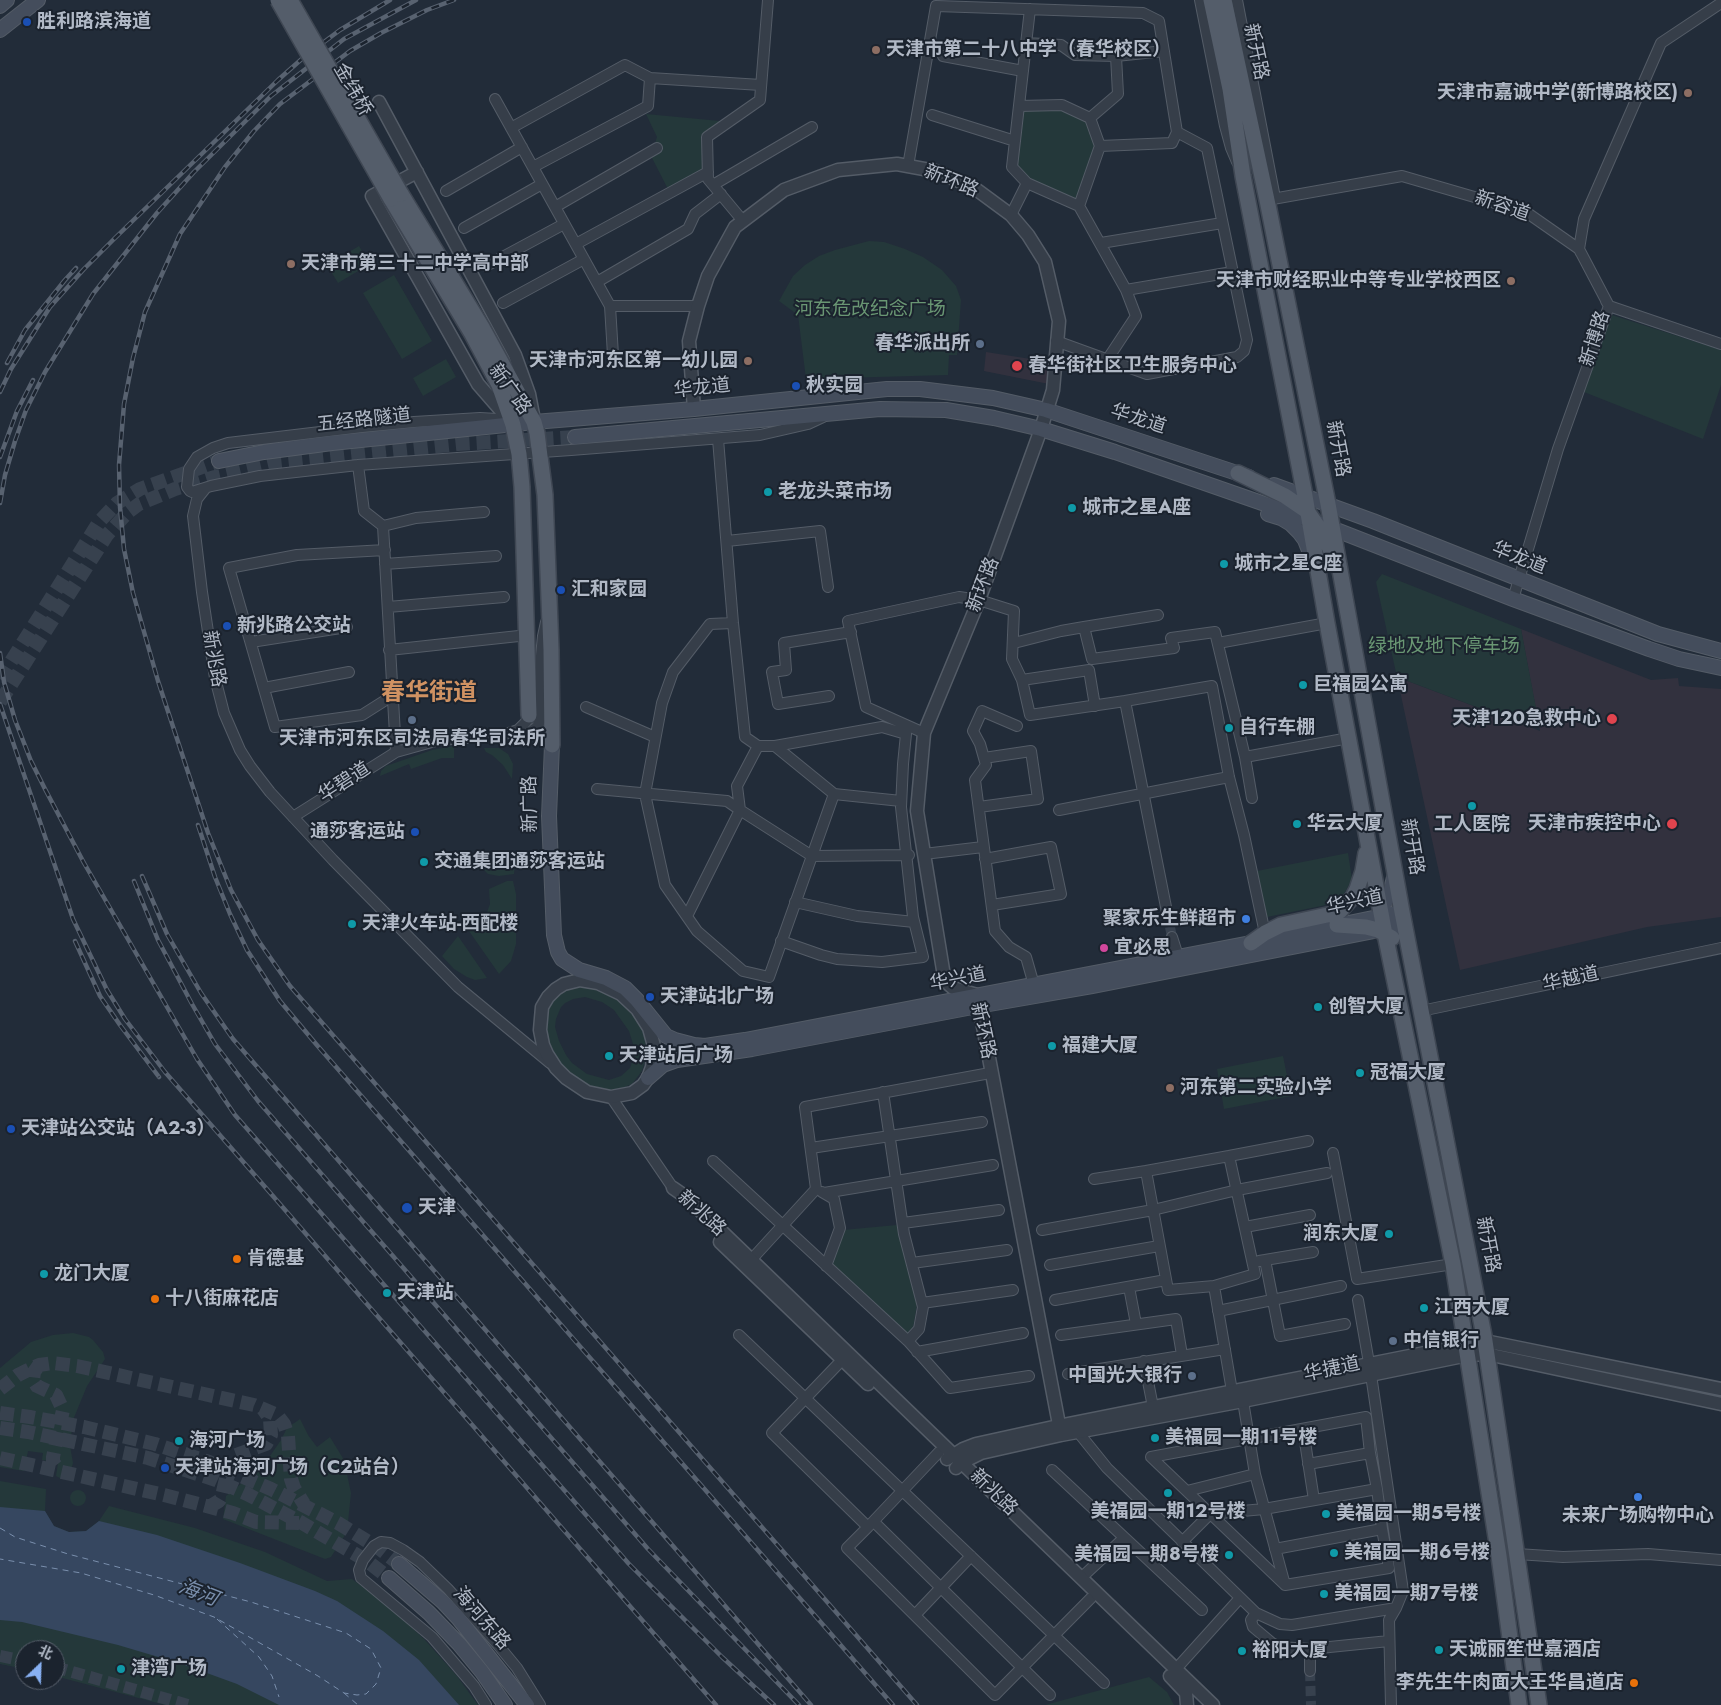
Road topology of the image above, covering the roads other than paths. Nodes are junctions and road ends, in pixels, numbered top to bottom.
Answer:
1 (7, 0) edge
2 (38, 0) edge
3 (278, 0) edge
4 (290, 0) edge
5 (768, 0) edge
6 (1200, 0) edge
7 (1211, 0) edge
8 (1224, 0) edge
9 (1237, 0) edge
10 (1721, 3) edge
11 (0, 6) edge
12 (1030, 10) junction
13 (0, 30) edge
14 (1026, 43) junction
15 (1164, 51) junction
16 (943, 56) dead end
17 (1116, 56) junction
18 (1023, 70) junction
19 (650, 78) junction
20 (761, 85) junction
21 (495, 99) dead end
22 (380, 102) dead end
23 (1019, 106) junction
24 (932, 115) dead end
25 (1090, 118) junction
26 (812, 126) dead end
27 (511, 128) junction
28 (1178, 132) junction
29 (1015, 141) junction
30 (1100, 146) junction
31 (522, 147) junction
32 (657, 148) dead end
33 (908, 166) junction
34 (533, 167) junction
35 (417, 172) junction
36 (708, 172) junction
37 (1243, 176) junction
38 (1027, 183) junction
39 (542, 184) junction
40 (713, 184) junction
41 (446, 191) dead end
42 (721, 194) junction
43 (396, 196) junction
44 (1271, 199) junction
45 (1079, 206) junction
46 (555, 207) junction
47 (1011, 214) junction
48 (742, 221) junction
49 (1222, 223) junction
50 (564, 224) junction
51 (464, 228) dead end
52 (1101, 243) junction
53 (576, 244) junction
54 (1579, 249) junction
55 (584, 259) junction
56 (486, 266) dead end
57 (1232, 272) junction
58 (597, 282) junction
59 (1126, 290) junction
60 (503, 303) dead end
61 (610, 306) junction
62 (698, 306) junction
63 (1609, 306) junction
64 (1056, 341) junction
65 (1721, 344) edge
66 (613, 355) dead end
67 (1107, 360) junction
68 (694, 409) junction
69 (1046, 410) junction
70 (831, 413) junction
71 (534, 422) junction
72 (514, 425) junction
73 (1040, 429) junction
74 (575, 437) tunnel mouth
75 (718, 439) junction
76 (541, 452) junction
77 (519, 454) junction
78 (219, 461) tunnel mouth
79 (358, 464) junction
80 (1151, 464) junction
81 (1238, 473) junction
82 (210, 486) junction
83 (1305, 496) junction
84 (1328, 504) junction
85 (484, 512) dead end
86 (1310, 517) junction
87 (383, 526) junction
88 (1332, 527) junction
89 (726, 541) junction
90 (384, 550) junction
91 (496, 556) dead end
92 (385, 564) junction
93 (1318, 576) junction
94 (1342, 578) junction
95 (1520, 580) junction
96 (828, 587) dead end
97 (504, 596) dead end
98 (1513, 599) junction
99 (979, 600) junction
100 (388, 607) junction
101 (548, 614) junction
102 (1158, 615) dead end
103 (733, 623) junction
104 (1327, 623) junction
105 (347, 627) dead end
106 (1084, 627) junction
107 (851, 632) junction
108 (528, 635) junction
109 (251, 642) junction
110 (1014, 643) dead end
111 (1218, 643) junction
112 (389, 650) junction
113 (1721, 651) edge
114 (1721, 668) edge
115 (349, 672) dead end
116 (1022, 680) junction
117 (264, 688) junction
118 (392, 696) junction
119 (829, 696) dead end
120 (1125, 701) junction
121 (1095, 706) junction
122 (586, 707) dead end
123 (529, 715) joint
124 (1016, 726) dead end
125 (509, 733) junction
126 (924, 733) junction
127 (655, 737) junction
128 (1349, 738) junction
129 (552, 745) joint
130 (758, 746) junction
131 (775, 746) junction
132 (396, 752) junction
133 (1245, 757) junction
134 (984, 758) junction
135 (1229, 777) junction
136 (597, 789) dead end
137 (645, 794) junction
138 (834, 794) junction
139 (1143, 795) junction
140 (1252, 798) dead end
141 (901, 801) junction
142 (979, 808) junction
143 (740, 810) junction
144 (1059, 810) dead end
145 (293, 817) junction
146 (1367, 836) junction
147 (551, 838) junction
148 (983, 848) junction
149 (924, 854) junction
150 (908, 855) junction
151 (812, 856) junction
152 (985, 859) junction
153 (1395, 872) junction
154 (795, 902) junction
155 (992, 905) junction
156 (1167, 912) tunnel mouth
157 (686, 916) junction
158 (1404, 919) junction
159 (914, 922) junction
160 (1379, 923) junction
161 (1338, 931) junction
162 (1172, 937) tunnel mouth
163 (1261, 938) junction
164 (781, 941) junction
165 (556, 945) joint
166 (1721, 948) edge
167 (1178, 956) junction
168 (1412, 962) junction
169 (1034, 984) junction
170 (977, 1000) junction
171 (1422, 1012) junction
172 (805, 1028) junction
173 (556, 1068) junction
174 (990, 1072) junction
175 (648, 1078) junction
176 (883, 1092) junction
177 (611, 1097) junction
178 (982, 1122) dead end
179 (890, 1136) junction
180 (1308, 1141) dead end
181 (811, 1148) junction
182 (1333, 1153) dead end
183 (1229, 1156) junction
184 (714, 1161) dead end
185 (993, 1165) dead end
186 (1146, 1171) junction
187 (1327, 1173) dead end
188 (1094, 1179) dead end
189 (896, 1181) junction
190 (673, 1188) junction
191 (1237, 1190) junction
192 (820, 1191) junction
193 (999, 1210) dead end
194 (1153, 1210) junction
195 (1310, 1215) dead end
196 (903, 1223) junction
197 (783, 1225) junction
198 (1245, 1227) junction
199 (1042, 1230) dead end
200 (1160, 1246) junction
201 (1007, 1250) dead end
202 (1313, 1252) dead end
203 (751, 1260) junction
204 (1265, 1260) junction
205 (1253, 1262) junction
206 (912, 1264) junction
207 (1452, 1264) junction
208 (1050, 1265) dead end
209 (826, 1266) junction
210 (1166, 1280) junction
211 (1214, 1286) junction
212 (1341, 1286) dead end
213 (1129, 1287) junction
214 (1013, 1290) dead end
215 (1055, 1300) dead end
216 (1272, 1300) junction
217 (1358, 1300) dead end
218 (922, 1303) junction
219 (1218, 1311) junction
220 (1136, 1324) junction
221 (1345, 1324) dead end
222 (1023, 1334) dead end
223 (1061, 1335) dead end
224 (739, 1336) dead end
225 (908, 1342) junction
226 (1486, 1347) junction
227 (1225, 1349) junction
228 (1467, 1350) junction
229 (917, 1352) junction
230 (1182, 1354) junction
231 (842, 1360) junction
232 (1144, 1361) junction
233 (1370, 1369) junction
234 (1068, 1374) dead end
235 (1029, 1376) dead end
236 (1721, 1389) edge
237 (1239, 1394) junction
238 (805, 1399) junction
239 (1721, 1404) edge
240 (1152, 1407) junction
241 (1303, 1429) junction
242 (1060, 1430) junction
243 (1078, 1432) junction
244 (1249, 1438) junction
245 (1370, 1453) junction
246 (951, 1459) junction
247 (1308, 1464) junction
248 (1052, 1470) dead end
249 (1255, 1474) junction
250 (1376, 1489) junction
251 (902, 1491) junction
252 (1187, 1491) junction
253 (1314, 1500) junction
254 (1264, 1509) junction
255 (1210, 1514) junction
256 (871, 1524) junction
257 (1382, 1529) junction
258 (1124, 1538) junction
259 (1182, 1542) junction
260 (1275, 1549) junction
261 (1517, 1554) junction
262 (971, 1556) junction
263 (1721, 1560) edge
264 (399, 1564) tunnel mouth
265 (389, 1578) tunnel mouth
266 (1081, 1578) junction
267 (1285, 1585) junction
268 (941, 1588) junction
269 (1091, 1598) junction
270 (1240, 1598) junction
271 (1396, 1608) junction
272 (1202, 1610) dead end
273 (1256, 1613) junction
274 (915, 1615) junction
275 (1055, 1636) junction
276 (1390, 1641) junction
277 (1310, 1649) junction
278 (1023, 1667) junction
279 (1176, 1669) junction
280 (1310, 1670) tunnel mouth
281 (1537, 1681) junction
282 (1104, 1682) dead end
283 (1516, 1686) junction
284 (1050, 1695) dead end
285 (486, 1705) edge
286 (504, 1705) edge
287 (527, 1705) edge
288 (540, 1705) edge
289 (1187, 1705) edge
290 (1213, 1705) edge
291 (1391, 1705) edge
292 (1514, 1705) edge
293 (1521, 1705) edge
294 (1535, 1705) edge
295 (1540, 1705) edge
296 (1547, 1705) edge

1 - 11 main road
2 - 13 main road
3 - 43 main road, 金纬桥, bridge
4 - 43 main road, 金纬桥, bridge
5 - 20 street
6 - 37 street
7 - 37 main road, 新开路
8 - 44 main road, 新开路
9 - 44 street
10 - 54 street
12 - 14 street
12 - 15 street
12 - 33 street
14 - 17 street
14 - 18 street
15 - 17 street
15 - 28 street
16 - 18 street
17 - 25 street
18 - 23 street
19 - 20 street
19 - 27 street
19 - 34 street
20 - 36 street
21 - 27 street
22 - 35 street, 新广路
23 - 25 street
23 - 29 street
24 - 29 street
25 - 30 street
26 - 40 street
27 - 31 street
28 - 30 street
28 - 49 street
29 - 38 street
30 - 45 street
31 - 34 street
31 - 41 street
32 - 46 street
33 - 47 street, 新环路
33 - 48 street, 新环路
34 - 39 street
35 - 71 street, 新广路
35 - 72 street, 新广路
36 - 40 street
36 - 53 street
37 - 83 main road, 新开路
38 - 45 street
38 - 47 street
39 - 46 street
39 - 51 street
40 - 42 street
42 - 48 street
42 - 58 street
43 - 71 main road, 新广路
43 - 72 main road
44 - 54 street, 新容道
44 - 84 main road, 新开路
45 - 52 street
46 - 50 street
47 - 64 street, 新环路
48 - 62 street, 新环路
49 - 52 street
49 - 57 street
50 - 53 street
50 - 56 street
52 - 59 street
53 - 55 street
54 - 63 street, 新博路
55 - 58 street
55 - 60 street
57 - 59 street
57 - 67 street
58 - 61 street
59 - 67 street
61 - 62 street
61 - 66 street
62 - 68 street, 新环路
63 - 65 street
63 - 95 street, 新博路
64 - 67 street
64 - 69 street, 新环路
68 - 69 main road, 华龙道
68 - 71 main road, 华龙道
69 - 73 street, 新环路
69 - 81 main road, 华龙道
70 - 73 main road
70 - 74 main road
70 - 75 street
71 - 72 main road, 华龙道
71 - 76 main road, 新广路
72 - 77 main road, 新广路
72 - 78 main road, 五经路隧道
72 - 82 street
73 - 80 main road
73 - 99 street, 新环路
75 - 76 street
75 - 89 street
76 - 77 street
76 - 101 main road, 新广路
77 - 79 street
77 - 108 main road, 新广路
79 - 82 street
79 - 87 street
80 - 86 main road
80 - 93 main road
81 - 83 main road, 华龙道
81 - 86 main road
82 - 145 street, 新兆路
83 - 84 main road, 华龙道
83 - 86 main road, 新开路
84 - 88 main road, 新开路
84 - 95 main road, 华龙道
85 - 87 street
86 - 88 main road
86 - 93 main road, 新开路
86 - 94 main road
87 - 90 street
88 - 94 main road, 新开路
88 - 98 main road
89 - 96 street
89 - 103 street
90 - 92 street
90 - 109 street
91 - 92 street
92 - 100 street
93 - 104 main road, 新开路
94 - 153 main road, 新开路
95 - 98 street, 新博路
95 - 113 main road, 华龙道
97 - 100 street
98 - 114 main road
99 - 107 street
99 - 116 street
99 - 126 street, 新环路
100 - 112 street
101 - 125 street, 华碧道
101 - 129 main road, 新广路
102 - 106 street
103 - 127 street
103 - 130 street
104 - 111 street
104 - 128 main road, 新开路
105 - 109 street
106 - 110 street
106 - 111 street
107 - 119 street
107 - 126 street
108 - 112 street
108 - 123 main road, 新广路
109 - 117 street
111 - 133 street
112 - 118 street
115 - 117 street
116 - 121 street
116 - 121 street
117 - 118 street
118 - 132 street
120 - 121 street
120 - 135 street
120 - 139 street
122 - 127 street
123 - 125 street
124 - 134 street
125 - 132 street, 华碧道
126 - 149 street, 新环路
127 - 137 street
128 - 133 street
128 - 146 main road, 新开路
129 - 147 main road, 新广路
130 - 131 street
130 - 143 street
131 - 138 street
131 - 141 street
132 - 145 street, 华碧道
133 - 140 street
134 - 142 street
134 - 142 street
135 - 139 street
135 - 163 street
136 - 137 street
137 - 143 street
137 - 157 street
138 - 141 street
138 - 151 street
139 - 144 street
139 - 156 street
141 - 150 street
142 - 148 street
143 - 151 street
143 - 157 street
145 - 173 street, 新兆路
146 - 160 main road, 新开路
146 - 163 main road
147 - 165 main road, 新广路
147 - 172 main road
148 - 149 street
148 - 152 street
149 - 170 street, 新环路
150 - 151 street
150 - 159 street
151 - 154 street
152 - 155 street
152 - 155 street
153 - 158 main road, 新开路
153 - 160 main road
154 - 159 street
154 - 164 street
155 - 169 street
157 - 164 street
158 - 160 main road, 华兴道
158 - 168 main road, 新开路
159 - 164 street
160 - 161 main road
160 - 168 main road
160 - 207 main road, 新开路
161 - 163 main road, 华兴道
161 - 170 main road, 华兴道
162 - 167 street
163 - 167 main road, 华兴道
165 - 172 main road, 华兴道
166 - 171 street, 华越道
167 - 169 main road, 华兴道
168 - 171 main road, 新开路
169 - 170 main road, 华兴道
170 - 172 main road, 华兴道
170 - 174 street, 新环路
170 - 175 main road, 华兴道
171 - 226 main road, 新开路
173 - 175 street
173 - 177 street
174 - 176 street
174 - 242 street, 新环路
175 - 177 street
176 - 179 street
176 - 181 street
177 - 190 street
178 - 179 street
179 - 181 street
179 - 189 street
180 - 183 street
181 - 192 street
182 - 207 street
183 - 186 street
183 - 191 street
184 - 197 street
185 - 189 street
186 - 188 street
186 - 194 street
187 - 191 street
189 - 192 street
189 - 196 street
190 - 203 street, 新兆路
190 - 231 street, 新兆路
191 - 194 street
191 - 198 street
192 - 197 street
192 - 209 street
193 - 196 street
194 - 199 street
194 - 200 street
195 - 198 street
196 - 206 street
197 - 203 street
197 - 209 street
198 - 205 street
200 - 208 street
200 - 210 street
201 - 206 street
202 - 204 street
203 - 246 street, 新兆路
204 - 205 street
204 - 216 street
205 - 211 street
206 - 218 street
207 - 228 main road, 新开路
209 - 225 street
210 - 211 street
210 - 213 street
211 - 219 street
212 - 216 street
213 - 215 street
213 - 220 street
214 - 218 street
216 - 219 street
216 - 221 street
217 - 233 street
218 - 225 street
219 - 227 street
220 - 223 street
220 - 230 street
222 - 229 street
224 - 238 street
225 - 229 street
226 - 228 street, 华捷道
226 - 236 street, 华捷道
226 - 239 street, 华捷道
226 - 261 main road, 新开路
227 - 230 street
227 - 237 street
228 - 233 street, 华捷道
228 - 283 main road, 新开路
229 - 235 street
230 - 232 street
231 - 238 street
231 - 246 street, 新兆路
232 - 234 street
232 - 240 street
233 - 237 street, 华捷道
233 - 271 street
237 - 240 street, 华捷道
237 - 243 street, 华捷道
237 - 244 street
238 - 251 street
238 - 256 street
240 - 242 street, 华捷道
241 - 244 street
241 - 245 street
241 - 247 street
242 - 243 street, 华捷道
242 - 246 street, 华捷道
243 - 259 street
244 - 249 street
244 - 252 street
245 - 247 street
245 - 250 street
246 - 251 street
246 - 266 street, 新兆路
246 - 269 street, 新兆路
247 - 253 street
248 - 258 street
249 - 252 street
249 - 254 street
250 - 253 street
250 - 257 street
251 - 256 street
251 - 262 street
252 - 255 street
253 - 254 street
254 - 255 street
254 - 260 street
255 - 259 street
255 - 267 street
256 - 268 street
256 - 274 street
257 - 260 street
257 - 267 street
258 - 266 street
258 - 272 street
259 - 270 street
260 - 267 street
261 - 263 street
261 - 281 main road, 新开路
262 - 268 street
262 - 275 street
264 - 287 main road, 海河东路
265 - 286 main road, 海河东路
266 - 279 street, 新兆路
268 - 274 street
268 - 278 street
269 - 275 street
269 - 289 street, 新兆路
270 - 273 street
270 - 279 street
271 - 273 street
271 - 276 street
273 - 277 street
274 - 278 street
275 - 278 street
275 - 282 street
276 - 277 street
276 - 291 street
277 - 280 street
278 - 284 street
279 - 290 street, 新兆路
281 - 294 main road
281 - 295 main road, 新开路
281 - 296 main road
283 - 292 main road
283 - 293 main road, 新开路
285 - 288 street

